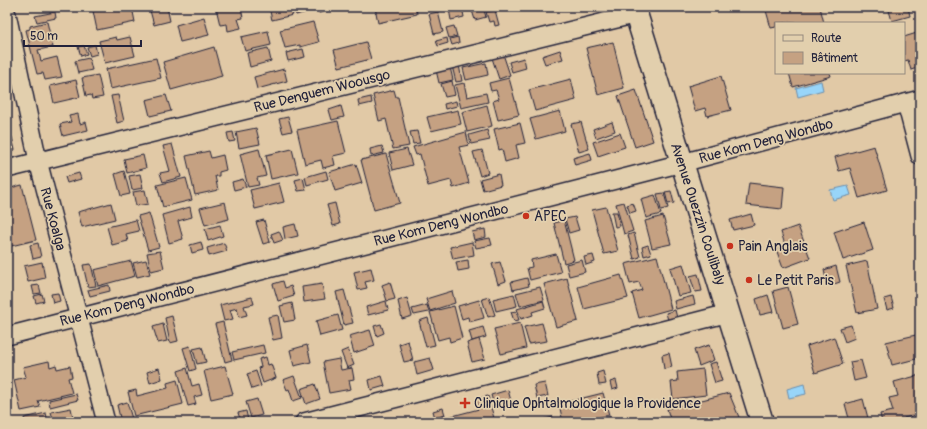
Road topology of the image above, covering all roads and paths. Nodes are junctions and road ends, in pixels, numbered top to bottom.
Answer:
1 (636, 11) edge
2 (7, 14) edge
3 (913, 101) edge
4 (920, 156) edge
5 (38, 161) junction
6 (682, 163) junction
7 (7, 169) edge
8 (730, 313) junction
9 (79, 317) junction
10 (7, 336) edge
11 (106, 422) edge
12 (304, 422) edge
13 (762, 422) edge

1 - 5 street, Rue Denguem Woousgo
1 - 6 main road, Avenue Ouezzin Coulibaly
2 - 5 street, Rue Koalga
3 - 4 street
3 - 6 street, Rue Kom Deng Wondbo
5 - 7 street, Rue Denguem Woousgo
5 - 9 street, Rue Koalga
6 - 8 main road, Avenue Ouezzin Coulibaly
6 - 9 street, Rue Kom Deng Wondbo
8 - 12 street
8 - 13 main road, Avenue Ouezzin Coulibaly
9 - 10 street, Rue Kom Deng Wondbo
9 - 11 street, Rue Koalga

